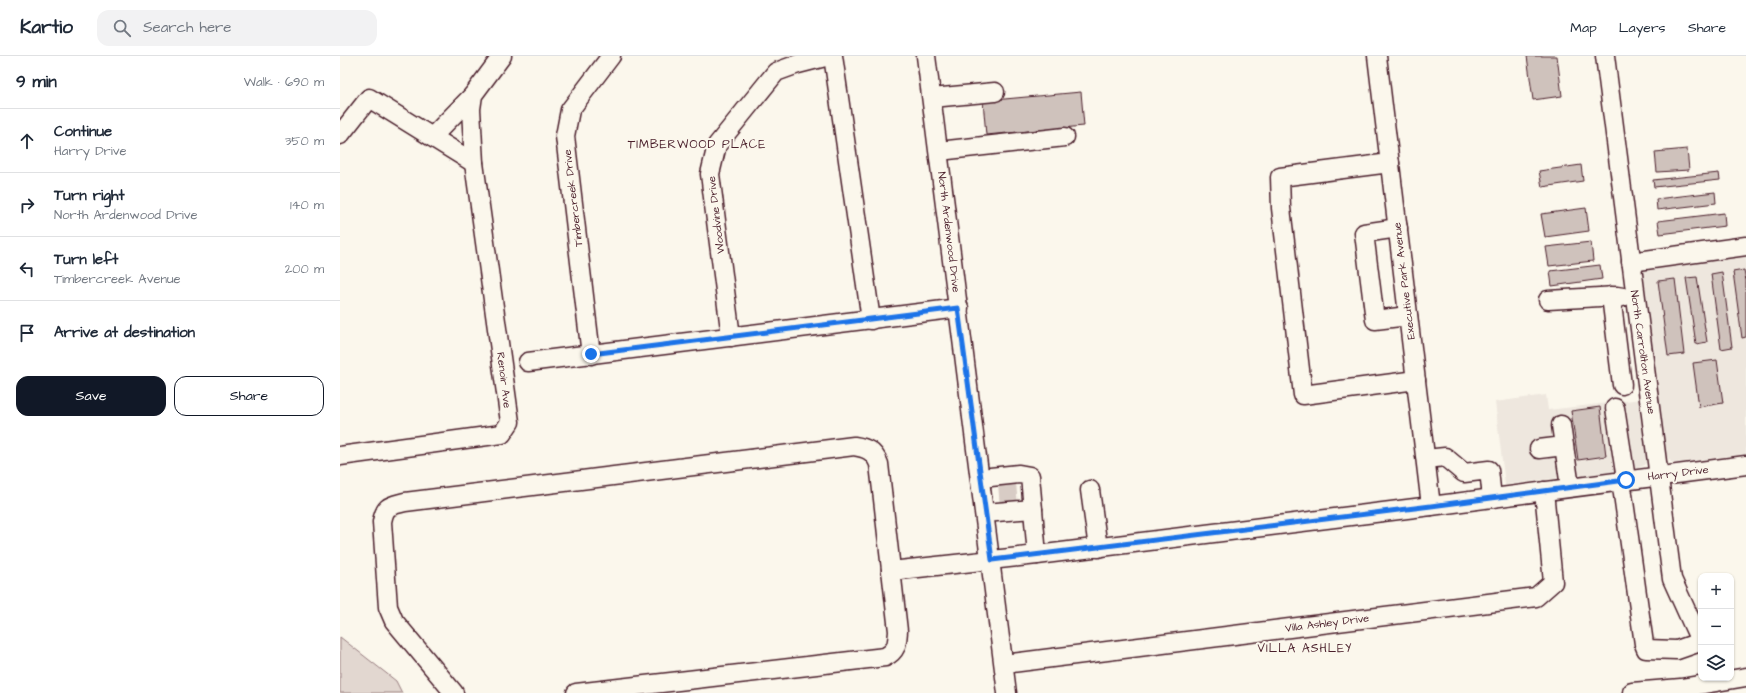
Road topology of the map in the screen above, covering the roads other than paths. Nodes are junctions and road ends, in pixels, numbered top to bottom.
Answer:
1 (502, 56) edge
2 (611, 56) edge
3 (829, 56) edge
4 (833, 56) edge
5 (926, 56) edge
6 (1377, 56) edge
7 (1604, 56) edge
8 (995, 92) dead end
9 (473, 95) junction
10 (932, 98) junction
11 (340, 135) edge
12 (432, 137) junction
13 (1066, 137) dead end
14 (939, 151) junction
15 (474, 162) junction
16 (1390, 163) junction
17 (1398, 228) junction
18 (1746, 246) edge
19 (1631, 262) junction
20 (1611, 296) junction
21 (1636, 299) junction
22 (1548, 300) dead end
23 (958, 308) junction
24 (1408, 316) junction
25 (871, 320) junction
26 (1640, 329) junction
27 (1615, 332) junction
28 (731, 337) junction
29 (591, 354) junction
30 (528, 362) dead end
31 (1645, 366) junction
32 (1416, 380) junction
33 (1615, 408) dead end
34 (1561, 425) dead end
35 (1564, 446) junction
36 (1539, 449) dead end
37 (340, 456) edge
38 (1426, 458) junction
39 (1746, 464) edge
40 (1464, 473) junction
41 (1659, 475) junction
42 (981, 478) junction
43 (1624, 480) junction
44 (1570, 487) junction
45 (1090, 490) dead end
46 (1544, 491) junction
47 (1492, 498) junction
48 (1467, 501) junction
49 (1431, 506) junction
50 (1017, 508) junction
51 (986, 513) junction
52 (1098, 548) junction
53 (1037, 555) junction
54 (992, 560) junction
55 (891, 571) junction
56 (1698, 635) edge
57 (1698, 643) edge
58 (1004, 664) junction
59 (1746, 677) edge
60 (1721, 684) edge
61 (1632, 692) edge
62 (454, 693) edge
63 (576, 693) edge
64 (1007, 693) edge

1 - 9 street
2 - 29 street, Timbercreek Drive
3 - 28 street, Woodvine Drive
4 - 25 street
5 - 10 street, North Ardenwood Drive
6 - 16 street, Executive Park Avenue
7 - 19 street, North Carrollton Avenue
8 - 10 street
9 - 12 street
9 - 15 street, Renoir Ave
10 - 14 street, North Ardenwood Drive
11 - 12 street
12 - 15 street
13 - 14 street
14 - 23 street, North Ardenwood Drive
15 - 37 street, Renoir Ave
16 - 17 street, Executive Park Avenue
16 - 32 street
17 - 24 street, Executive Park Avenue
17 - 24 street
18 - 19 street
19 - 21 street, North Carrollton Avenue
20 - 21 street
20 - 22 street
20 - 27 street
21 - 26 street, North Carrollton Avenue
23 - 25 street
23 - 42 street, North Ardenwood Drive
24 - 32 street, Executive Park Avenue
25 - 28 street
26 - 27 street
26 - 31 street, North Carrollton Avenue
27 - 31 street
28 - 29 street
29 - 30 street
31 - 41 street, North Carrollton Avenue
32 - 38 street, Executive Park Avenue
33 - 43 street
34 - 35 street
35 - 36 street
35 - 44 street
38 - 40 street
38 - 49 street, Executive Park Avenue
39 - 41 street, Harry Drive
40 - 47 street
40 - 48 street
41 - 43 street, Harry Drive
41 - 56 street, North Carrollton Avenue
42 - 50 street
42 - 51 street, North Ardenwood Drive
43 - 44 street, Harry Drive
43 - 57 street
44 - 46 street, Harry Drive
45 - 52 street
46 - 47 street, Harry Drive
46 - 58 street, Villa Ashley Drive
47 - 48 street, Harry Drive
48 - 49 street, Harry Drive
49 - 52 street, Harry Drive
50 - 51 street
50 - 53 street
51 - 54 street, North Ardenwood Drive
52 - 53 street, Harry Drive
53 - 54 street, Harry Drive
54 - 55 street, Harry Drive
54 - 58 street, North Ardenwood Drive
55 - 62 street
55 - 63 street
58 - 64 street, North Ardenwood Drive
59 - 60 street
60 - 61 street

